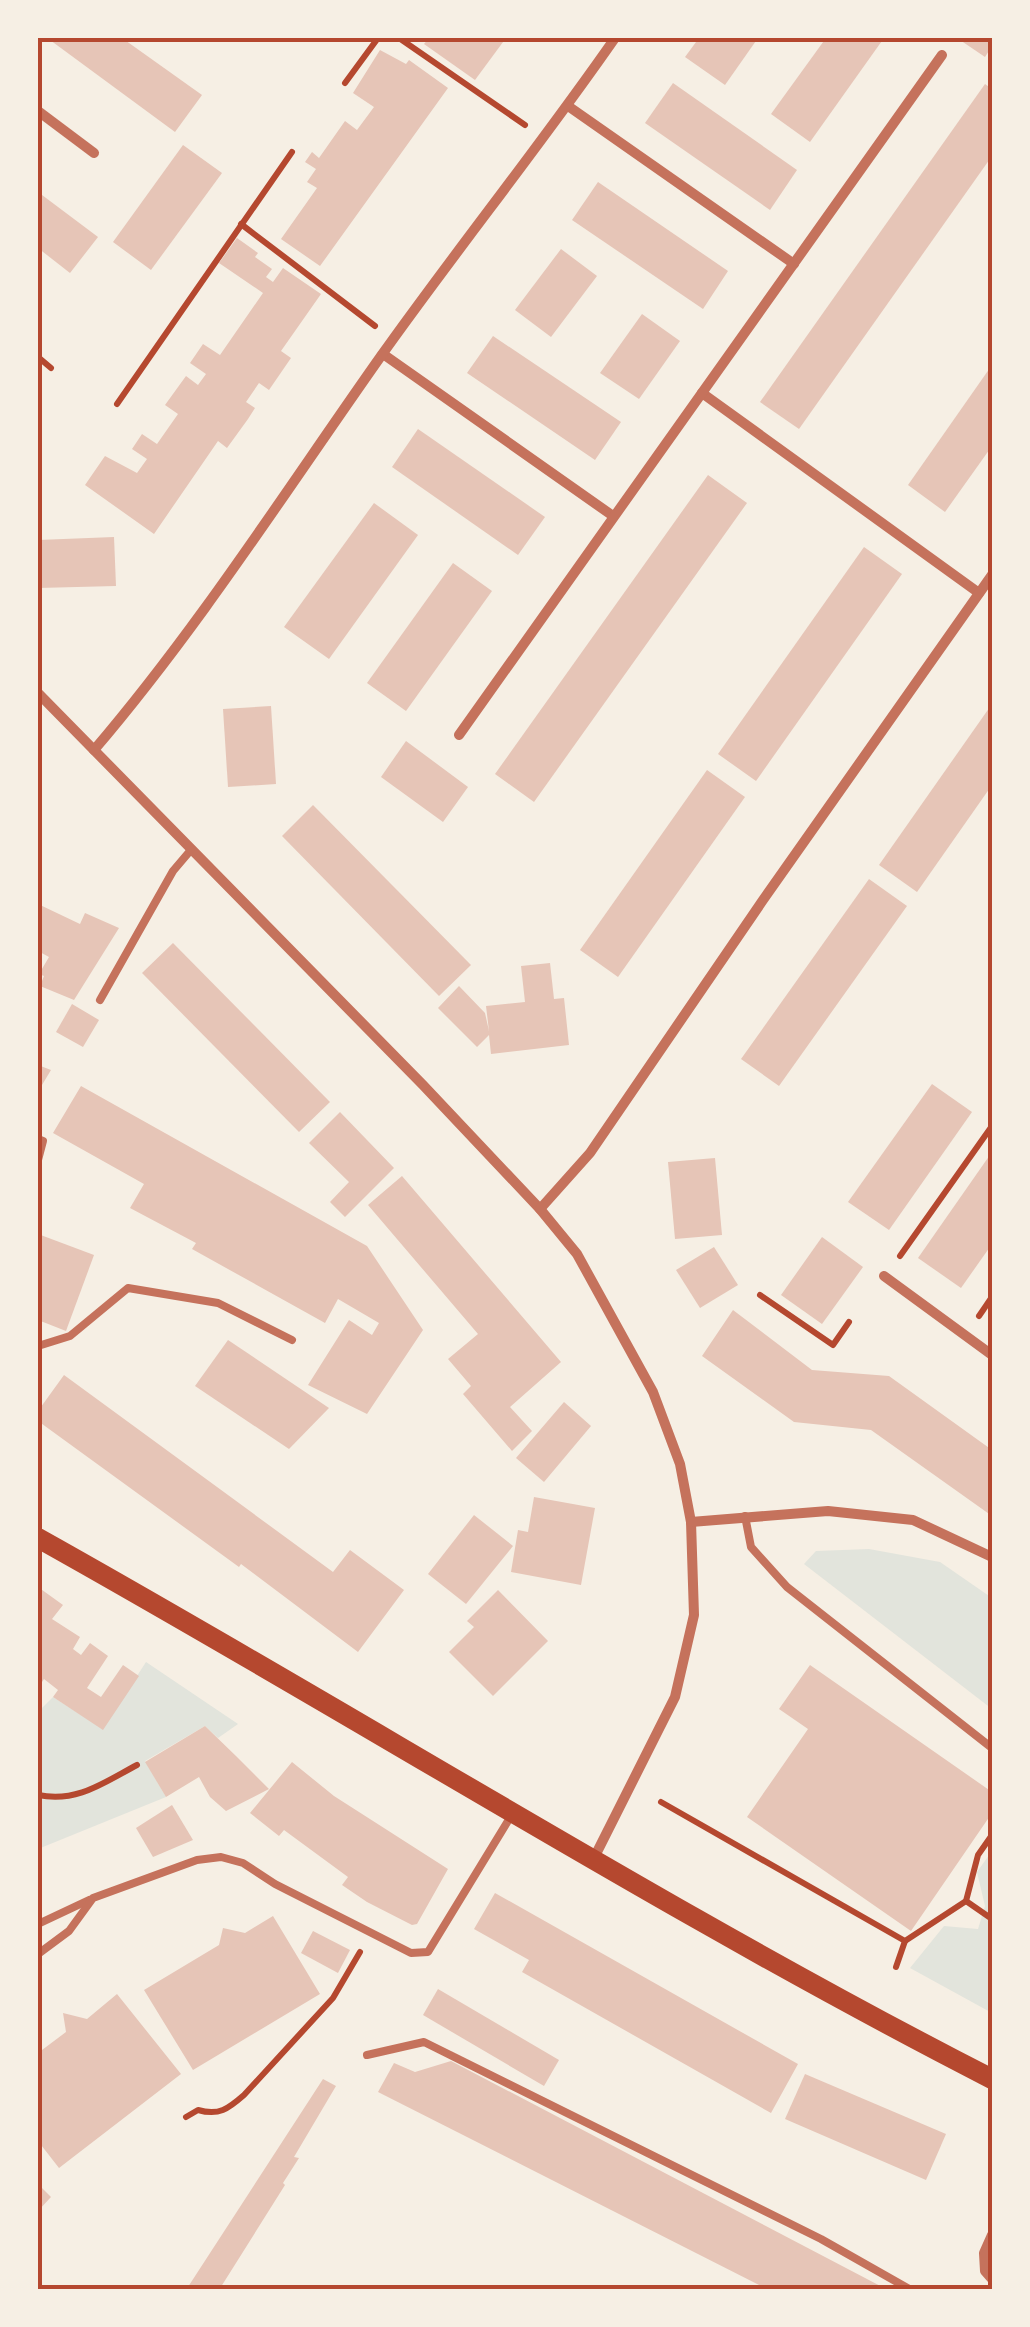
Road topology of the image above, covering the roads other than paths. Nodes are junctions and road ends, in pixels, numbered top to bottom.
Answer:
1 (615, 38) edge
2 (942, 55) dead end
3 (568, 106) junction
4 (38, 111) edge
5 (94, 153) dead end
6 (794, 264) junction
7 (382, 354) junction
8 (702, 393) junction
9 (613, 516) junction
10 (992, 575) edge
11 (979, 593) junction
12 (38, 693) edge
13 (459, 736) dead end
14 (94, 750) junction
15 (190, 851) junction
16 (100, 1000) dead end
17 (38, 1140) edge
18 (38, 1160) edge
19 (540, 1210) junction
20 (884, 1276) dead end
21 (292, 1340) dead end
22 (38, 1346) edge
23 (992, 1355) edge
24 (745, 1516) junction
25 (691, 1522) junction
26 (38, 1538) edge
27 (992, 1558) edge
28 (992, 1748) edge
29 (513, 1814) junction
30 (592, 1861) junction
31 (93, 1898) junction
32 (38, 1924) edge
33 (38, 1954) edge
34 (367, 2054) dead end
35 (992, 2079) edge
36 (992, 2234) edge
37 (992, 2279) edge
38 (911, 2290) edge

1 - 3 street
2 - 6 street
3 - 6 street
3 - 7 street
4 - 5 street
6 - 8 street
7 - 9 street
7 - 14 street
8 - 9 street
8 - 11 street
9 - 13 street
10 - 11 street
11 - 19 street
12 - 14 street
14 - 15 street
15 - 16 lane
15 - 19 street
17 - 18 lane
19 - 25 street
20 - 23 street
21 - 22 lane
24 - 25 street
24 - 27 street
24 - 28 lane
25 - 30 street
26 - 29 main road
29 - 30 main road
29 - 31 lane
30 - 35 main road
31 - 32 lane
31 - 33 lane
34 - 38 lane
36 - 37 street

